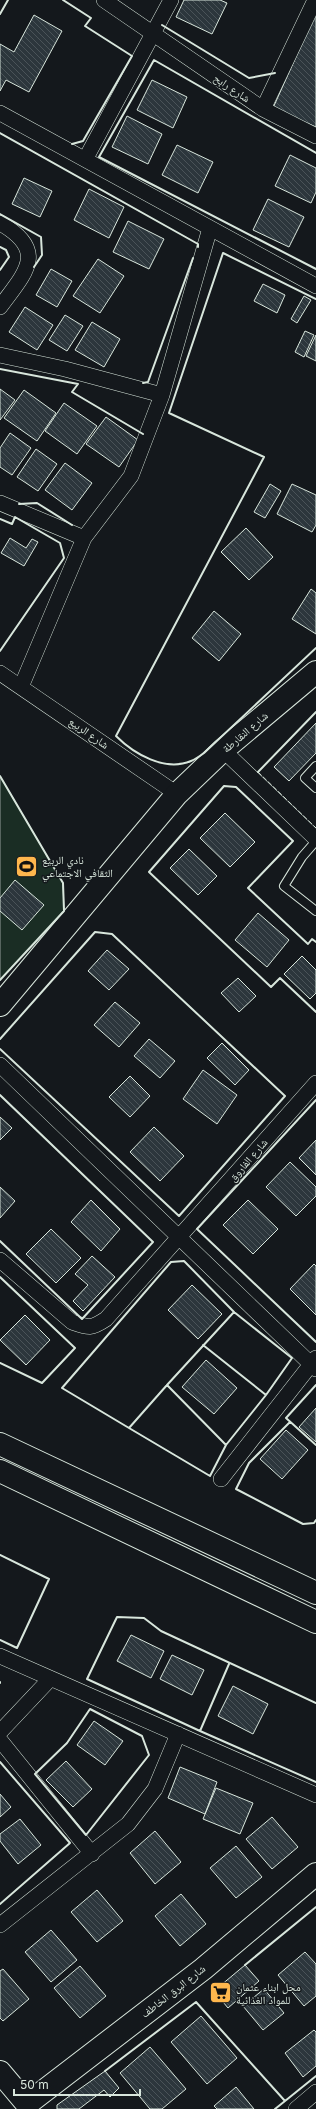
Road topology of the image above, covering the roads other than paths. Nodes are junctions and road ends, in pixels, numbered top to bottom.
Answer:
1 (104, 0) edge
2 (171, 0) edge
3 (315, 0) edge
4 (152, 35) junction
5 (263, 109) junction
6 (0, 113) edge
7 (316, 136) edge
8 (86, 158) junction
9 (0, 223) edge
10 (210, 228) junction
11 (316, 286) edge
12 (0, 307) edge
13 (0, 355) edge
14 (162, 395) junction
15 (0, 503) edge
16 (84, 538) junction
17 (316, 672) edge
18 (0, 673) edge
19 (22, 687) junction
20 (224, 750) junction
21 (316, 766) edge
22 (316, 788) edge
23 (177, 794) junction
24 (316, 840) edge
25 (316, 911) edge
26 (0, 1004) edge
27 (0, 1065) edge
28 (316, 1083) edge
29 (180, 1238) junction
30 (0, 1260) edge
31 (314, 1364) edge
32 (0, 1444) edge
33 (0, 1471) edge
34 (221, 1479) dead end
35 (316, 1593) edge
36 (316, 1622) edge
37 (0, 1656) edge
38 (50, 1679) junction
39 (0, 1732) edge
40 (178, 1734) junction
41 (0, 1740) edge
42 (316, 1794) edge
43 (92, 1854) junction
44 (316, 1874) edge
45 (0, 1925) edge
46 (0, 2072) edge
47 (316, 2092) edge
48 (29, 2107) edge
49 (296, 2109) edge

1 - 4 street, شارع رابح
2 - 4 street
3 - 5 street
4 - 5 street, شارع رابح
4 - 8 street
5 - 7 street, شارع رابح
6 - 8 street
8 - 10 street
9 - 12 street
10 - 11 street
10 - 14 street
13 - 14 street
14 - 16 street
15 - 16 street
16 - 19 street
17 - 20 main road, شارع النقارطة
18 - 19 street, شارع الربيع
19 - 23 street, شارع الربيع
20 - 23 main road, شارع النقارطة
20 - 24 street
21 - 22 lane
23 - 26 main road, شارع النقارطة
24 - 25 lane
27 - 29 street
28 - 29 street, شارع الفاروق
29 - 30 street, شارع الفاروق
29 - 31 street
31 - 34 street
32 - 35 main road
33 - 36 main road
37 - 38 street
38 - 39 street
38 - 40 street
40 - 42 street
40 - 43 street
41 - 43 street
43 - 45 street
44 - 48 main road, شارع البرق الخاطف
46 - 48 main road
47 - 49 street

